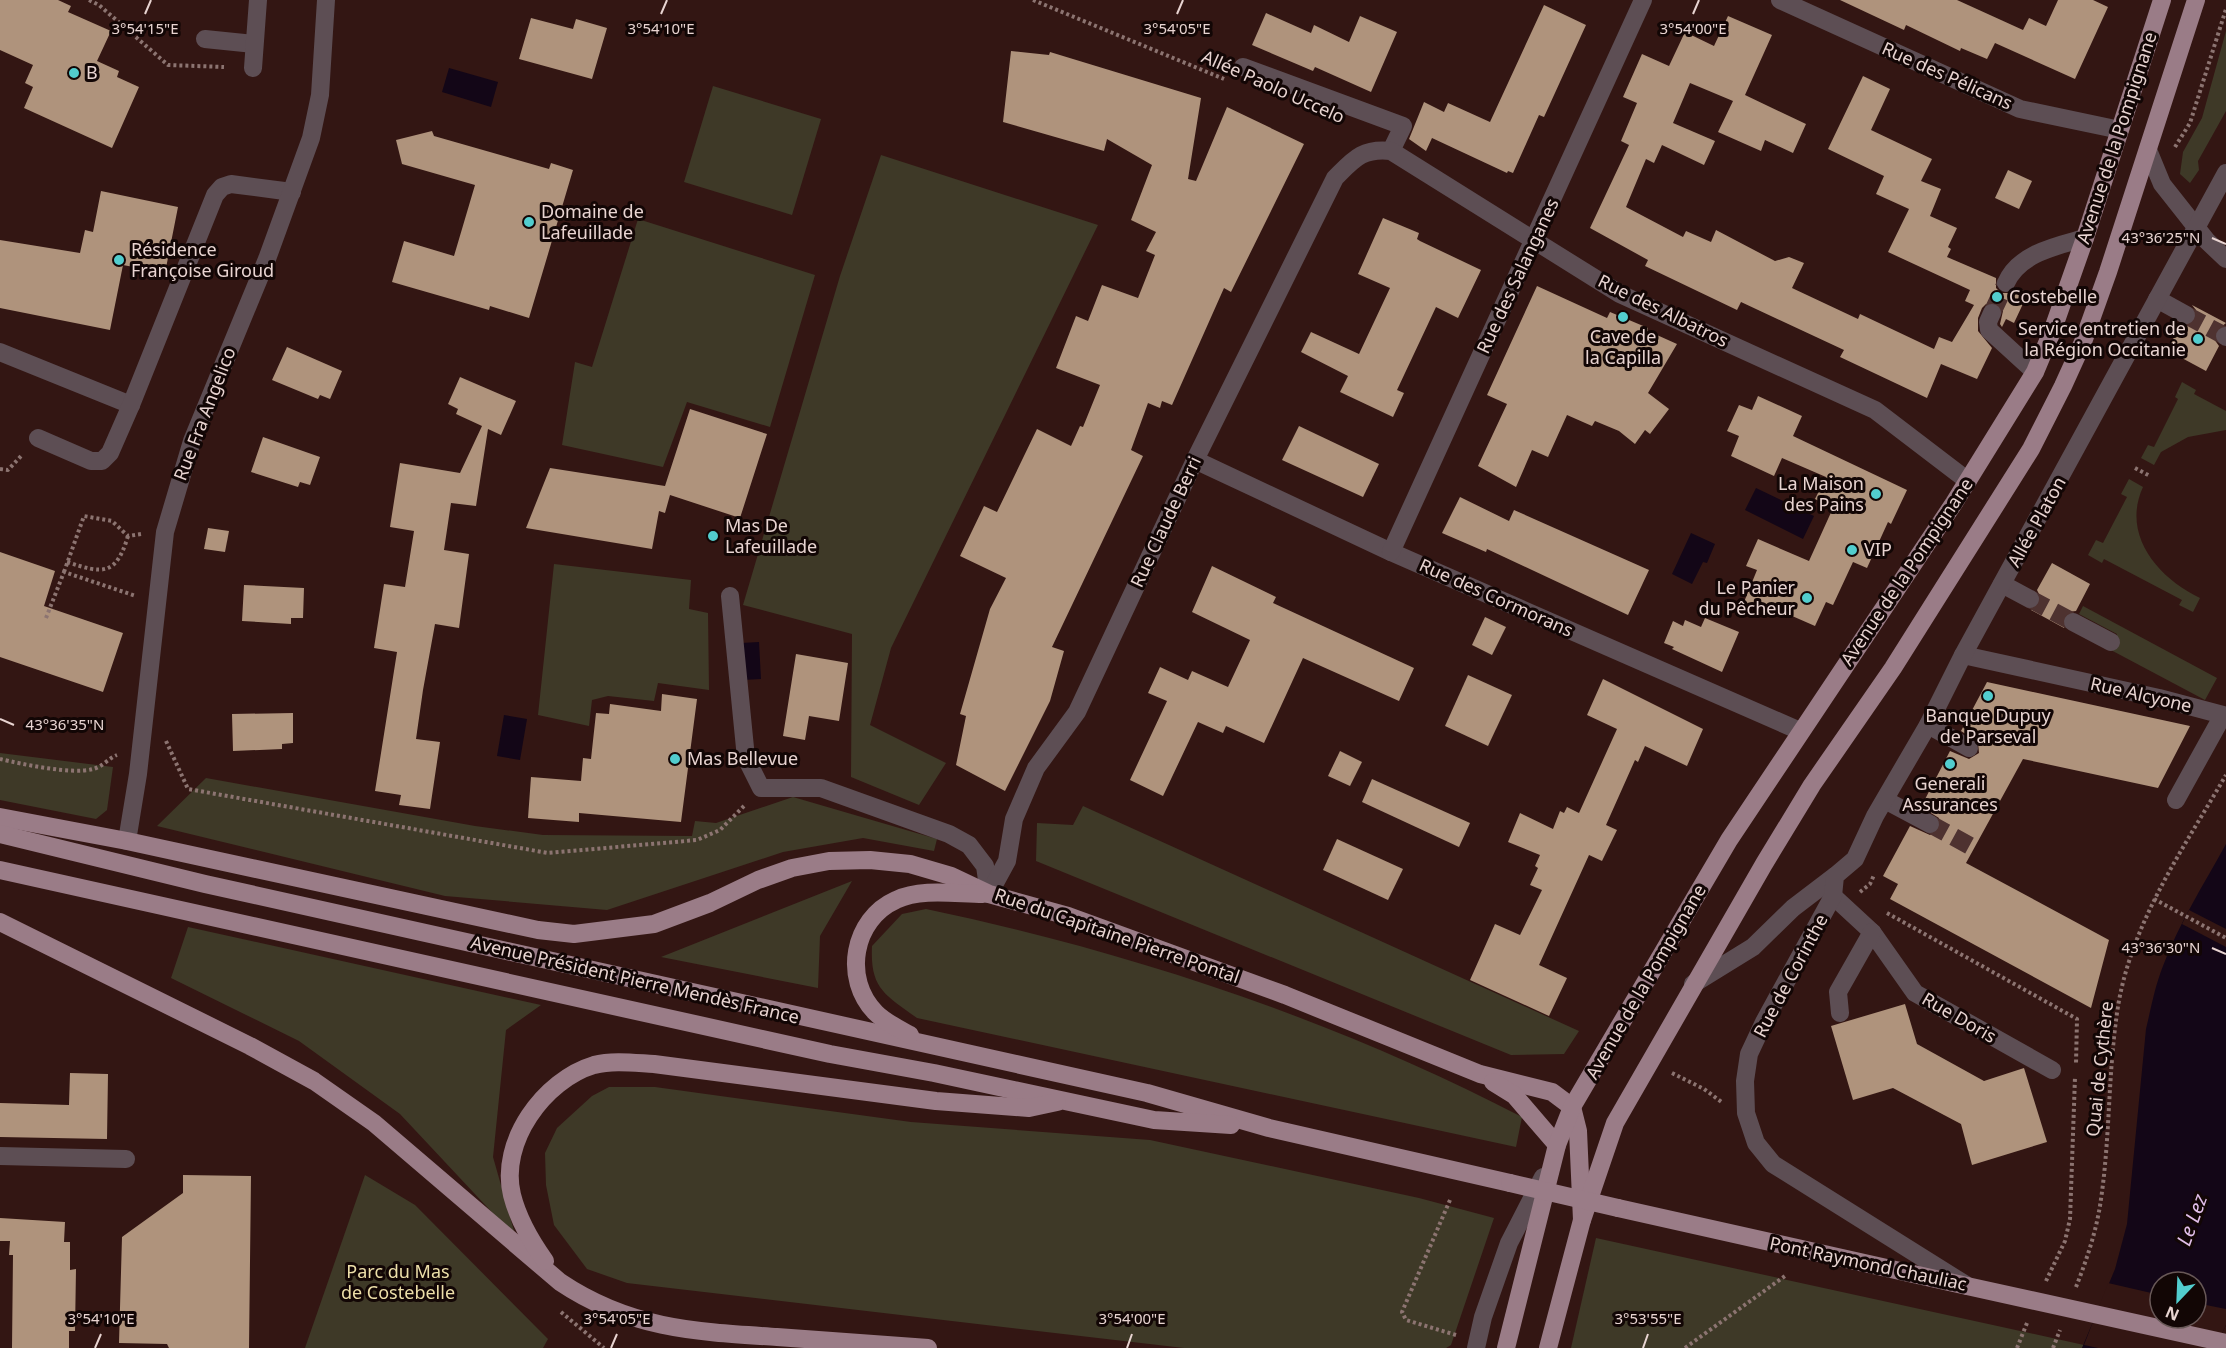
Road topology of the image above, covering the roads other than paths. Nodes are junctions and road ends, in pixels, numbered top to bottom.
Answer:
1 (258, 0) edge
2 (326, 0) edge
3 (1643, 0) edge
4 (1780, 0) edge
5 (2162, 0) edge
6 (2196, 0) edge
7 (206, 39) dead end
8 (255, 44) junction
9 (1243, 67) dead end
10 (253, 68) road end
11 (2120, 130) junction
12 (2148, 150) junction
13 (1391, 151) junction
14 (2226, 173) edge
15 (291, 192) junction
16 (2196, 226) junction
17 (2085, 238) junction
18 (1534, 240) junction
19 (2226, 259) edge
20 (2006, 283) tunnel mouth
21 (2157, 299) junction
22 (1992, 313) tunnel mouth
23 (2186, 315) tunnel mouth
24 (0, 352) edge
25 (2035, 372) junction
26 (131, 405) junction
27 (38, 438) road end
28 (1195, 460) junction
29 (1968, 481) junction
30 (1391, 552) junction
31 (2002, 584) junction
32 (730, 596) dead end
33 (2030, 598) tunnel mouth
34 (2073, 622) tunnel mouth
35 (2111, 642) dead end
36 (1963, 655) junction
37 (1928, 725) junction
38 (1800, 731) junction
39 (1969, 748) dead end
40 (1885, 800) junction
41 (2176, 800) dead end
42 (0, 818) edge
43 (1930, 824) tunnel mouth
44 (0, 834) edge
45 (127, 840) junction
46 (0, 870) edge
47 (1835, 876) junction
48 (989, 894) junction
49 (1833, 896) junction
50 (0, 922) edge
51 (1872, 932) junction
52 (1693, 984) junction
53 (1840, 1013) dead end
54 (928, 1045) junction
55 (2052, 1070) dead end
56 (1480, 1074) junction
57 (1063, 1101) junction
58 (1572, 1107) junction
59 (1269, 1128) junction
60 (1557, 1145) junction
61 (0, 1156) edge
62 (126, 1159) dead end
63 (1510, 1183) joint
64 (1582, 1220) junction
65 (560, 1282) junction
66 (1967, 1286) junction
67 (2226, 1343) edge
68 (928, 1348) edge
69 (1476, 1348) edge
70 (1506, 1348) edge
71 (1548, 1348) edge

1 - 8 street
2 - 15 street, Rue Fra Angelico
3 - 18 street, Rue des Salanganes
4 - 11 street, Rue des Pélicans
5 - 11 main road, Avenue de la Pompignane
6 - 12 main road, Avenue de la Pompignane
7 - 8 street
8 - 10 street
9 - 13 street
11 - 17 main road, Avenue de la Pompignane
12 - 16 street
12 - 52 main road, Avenue de la Pompignane
13 - 18 street, Rue des Albatros
13 - 28 street, Rue Claude Berri
14 - 16 street, Allée Platon
15 - 26 street
15 - 45 street, Rue Fra Angelico
16 - 19 street
16 - 21 street, Allée Platon
17 - 20 street
17 - 25 main road, Avenue de la Pompignane
18 - 29 street, Rue des Albatros
18 - 30 street, Rue des Salanganes
21 - 23 street
21 - 31 street, Allée Platon
22 - 25 street
24 - 26 street
25 - 29 main road, Avenue de la Pompignane
26 - 27 street
28 - 30 street, Rue des Cormorans
28 - 48 street, Rue Claude Berri
29 - 38 main road, Avenue de la Pompignane
30 - 38 street, Rue des Cormorans
31 - 33 street
31 - 36 street, Allée Platon
32 - 48 street, Rue du Capitaine Pierre Pontal
34 - 35 street
36 - 37 street, Allée Platon
36 - 41 street, Rue Alcyone
37 - 39 street
37 - 40 street, Allée Platon
38 - 58 main road, Avenue de la Pompignane
40 - 43 street
40 - 47 street, Allée Platon
42 - 45 main road
44 - 54 main road, Avenue Président Pierre Mendès France
45 - 48 main road
46 - 57 main road, Avenue Président Pierre Mendès France
47 - 49 street, Rue de Corinthe
47 - 52 street, Avenue de la Pompignane
48 - 54 main road
48 - 56 main road, Rue du Capitaine Pierre Pontal
49 - 51 street, Rue Doris
49 - 66 street, Rue de Corinthe
50 - 65 main road
51 - 53 street
51 - 55 street, Rue Doris
52 - 64 main road, Avenue de la Pompignane
54 - 59 main road, Avenue Président Pierre Mendès France
56 - 58 main road, Rue du Capitaine Pierre Pontal
56 - 60 main road, Rue du Capitaine Pierre Pontal
57 - 59 main road, Avenue Président Pierre Mendès France
57 - 65 main road
58 - 60 main road, Avenue de la Pompignane
58 - 64 main road, Avenue de la Pompignane
59 - 63 main road, Avenue Président Pierre Mendès France
60 - 69 street
60 - 70 main road, Avenue de la Pompignane
61 - 62 street
63 - 66 main road, Pont Raymond Chauliac, bridge
64 - 71 main road, Avenue de la Pompignane
65 - 68 main road
66 - 67 main road, Pont Raymond Chauliac, bridge

